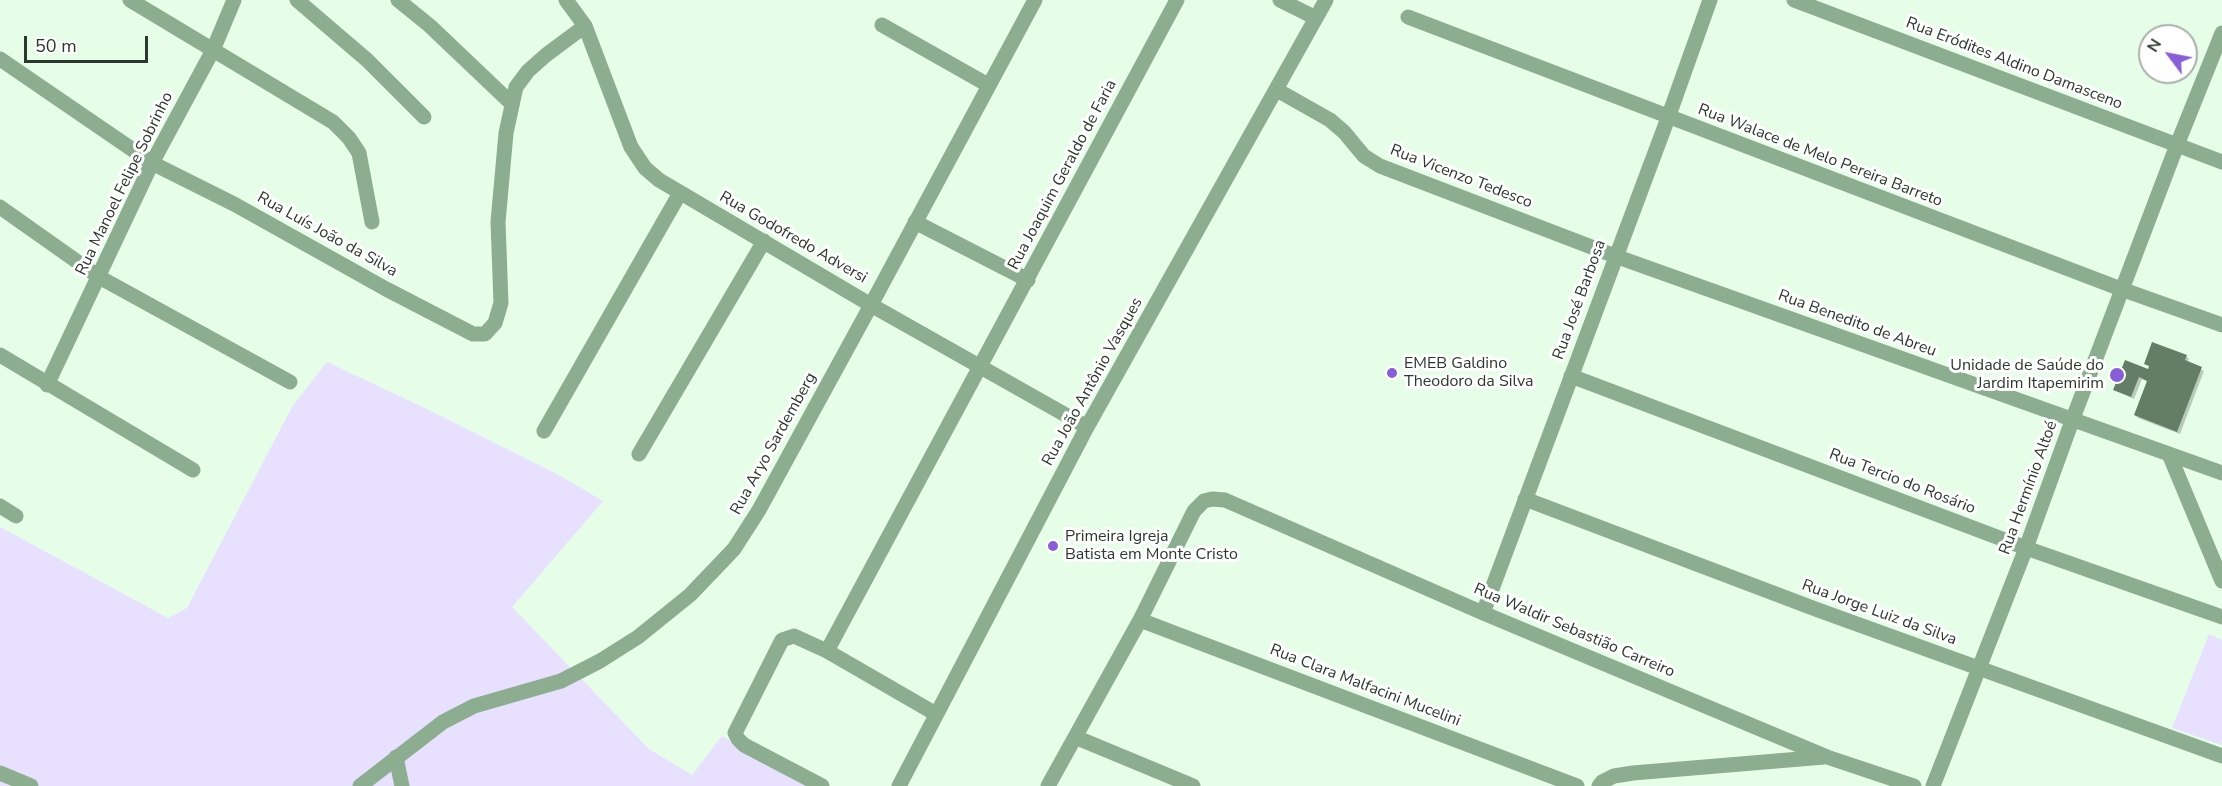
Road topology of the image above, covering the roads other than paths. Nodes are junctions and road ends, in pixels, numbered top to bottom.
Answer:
1 (130, 0) edge
2 (234, 0) edge
3 (297, 0) edge
4 (398, 0) edge
5 (566, 0) edge
6 (1035, 0) edge
7 (1177, 0) edge
8 (1280, 0) edge
9 (1326, 0) edge
10 (1710, 0) edge
11 (1794, 0) edge
12 (1408, 17) dead end
13 (1316, 18) junction
14 (882, 25) dead end
15 (585, 26) junction
16 (2222, 33) edge
17 (213, 50) junction
18 (0, 59) edge
19 (988, 85) junction
20 (1277, 90) junction
21 (511, 103) junction
22 (424, 117) dead end
23 (1668, 118) junction
24 (2176, 145) junction
25 (2222, 162) edge
26 (152, 163) junction
27 (680, 193) junction
28 (0, 207) edge
29 (372, 222) dead end
30 (915, 222) junction
31 (764, 241) junction
32 (1615, 256) junction
33 (99, 277) junction
34 (1028, 280) junction
35 (2121, 289) junction
36 (871, 305) junction
37 (2222, 325) edge
38 (0, 355) edge
39 (981, 366) junction
40 (1571, 376) junction
41 (290, 382) dead end
42 (47, 385) junction
43 (2072, 421) junction
44 (1087, 427) junction
45 (544, 431) dead end
46 (639, 454) dead end
47 (2169, 454) junction
48 (192, 470) dead end
49 (2222, 473) edge
50 (1526, 499) junction
51 (0, 506) edge
52 (16, 516) dead end
53 (2026, 548) junction
54 (2222, 582) edge
55 (1483, 613) junction
56 (2222, 616) edge
57 (1140, 620) junction
58 (827, 651) junction
59 (1980, 669) junction
60 (936, 714) junction
61 (1076, 737) junction
62 (1827, 756) junction
63 (2222, 756) edge
64 (396, 757) junction
65 (0, 773) edge
66 (1177, 783) edge
67 (31, 786) edge
68 (360, 786) edge
69 (402, 786) edge
70 (822, 786) edge
71 (899, 786) edge
72 (1048, 786) edge
73 (1193, 786) edge
74 (1577, 786) edge
75 (1599, 786) edge
76 (1914, 786) edge
77 (1933, 786) edge

1 - 17 street
2 - 17 street, Rua Manoel Felipe Sobrinho
3 - 22 street
4 - 21 street
5 - 15 street, Rua Godofredo Adversi
6 - 19 street, Rua Aryo Sardemberg
7 - 34 street, Rua Joaquim Geraldo de Faria
8 - 13 street
9 - 13 street, Rua João Antônio Vasques
10 - 23 street, Rua José Barbosa
11 - 24 street, Rua Eródites Aldino Damasceno
12 - 23 street, Rua Walace de Melo Pereira Barreto
13 - 20 street, Rua João Antônio Vasques
14 - 19 street
15 - 21 street
15 - 27 street, Rua Godofredo Adversi
16 - 24 street, Rua Hermínio Altoé
17 - 26 street, Rua Manoel Felipe Sobrinho
17 - 29 street
18 - 26 street, Rua Luís João da Silva
19 - 30 street, Rua Aryo Sardemberg
20 - 32 street, Rua Vicenzo Tedesco
20 - 44 street, Rua João Antônio Vasques
21 - 26 street, Rua Luís João da Silva
23 - 32 street, Rua José Barbosa
23 - 35 street, Rua Walace de Melo Pereira Barreto
24 - 25 street, Rua Eródites Aldino Damasceno
24 - 35 street, Rua Hermínio Altoé
26 - 33 street, Rua Manoel Felipe Sobrinho
27 - 31 street, Rua Godofredo Adversi
27 - 45 street
28 - 33 street
30 - 34 street
30 - 36 street, Rua Aryo Sardemberg
31 - 36 street, Rua Godofredo Adversi
31 - 46 street
32 - 40 street, Rua José Barbosa
32 - 43 street, Rua Benedito de Abreu
33 - 41 street
33 - 42 street, Rua Manoel Felipe Sobrinho
34 - 39 street, Rua Joaquim Geraldo de Faria
35 - 37 street, Rua Walace de Melo Pereira Barreto
35 - 43 street, Rua Hermínio Altoé
36 - 39 street, Rua Godofredo Adversi
36 - 64 street, Rua Aryo Sardemberg
38 - 42 street
39 - 44 street, Rua Godofredo Adversi
39 - 58 street, Rua Joaquim Geraldo de Faria
40 - 50 street, Rua José Barbosa
40 - 53 street, Rua Tercio do Rosário
42 - 48 street
43 - 47 street, Rua Benedito de Abreu
43 - 53 street, Rua Hermínio Altoé
44 - 60 street, Rua João Antônio Vasques
47 - 49 street, Rua Benedito de Abreu
47 - 54 street
50 - 55 street, Rua José Barbosa
50 - 59 street, Rua Jorge Luiz da Silva
51 - 52 street
53 - 56 street, Rua Tercio do Rosário
53 - 59 street, Rua Hermínio Altoé
55 - 57 street, Rua Waldir Sebastião Carreiro
55 - 62 street, Rua Waldir Sebastião Carreiro
57 - 61 street
57 - 74 street, Rua Clara Malfacini Mucelini
58 - 60 street
58 - 70 street
59 - 63 street, Rua Jorge Luiz da Silva
59 - 77 street, Rua Hermínio Altoé
60 - 71 street, Rua João Antônio Vasques
61 - 66 street
61 - 72 street
62 - 75 street
62 - 76 street, Rua Waldir Sebastião Carreiro
64 - 68 street, Rua Aryo Sardemberg
64 - 69 street
65 - 67 street
66 - 73 street

